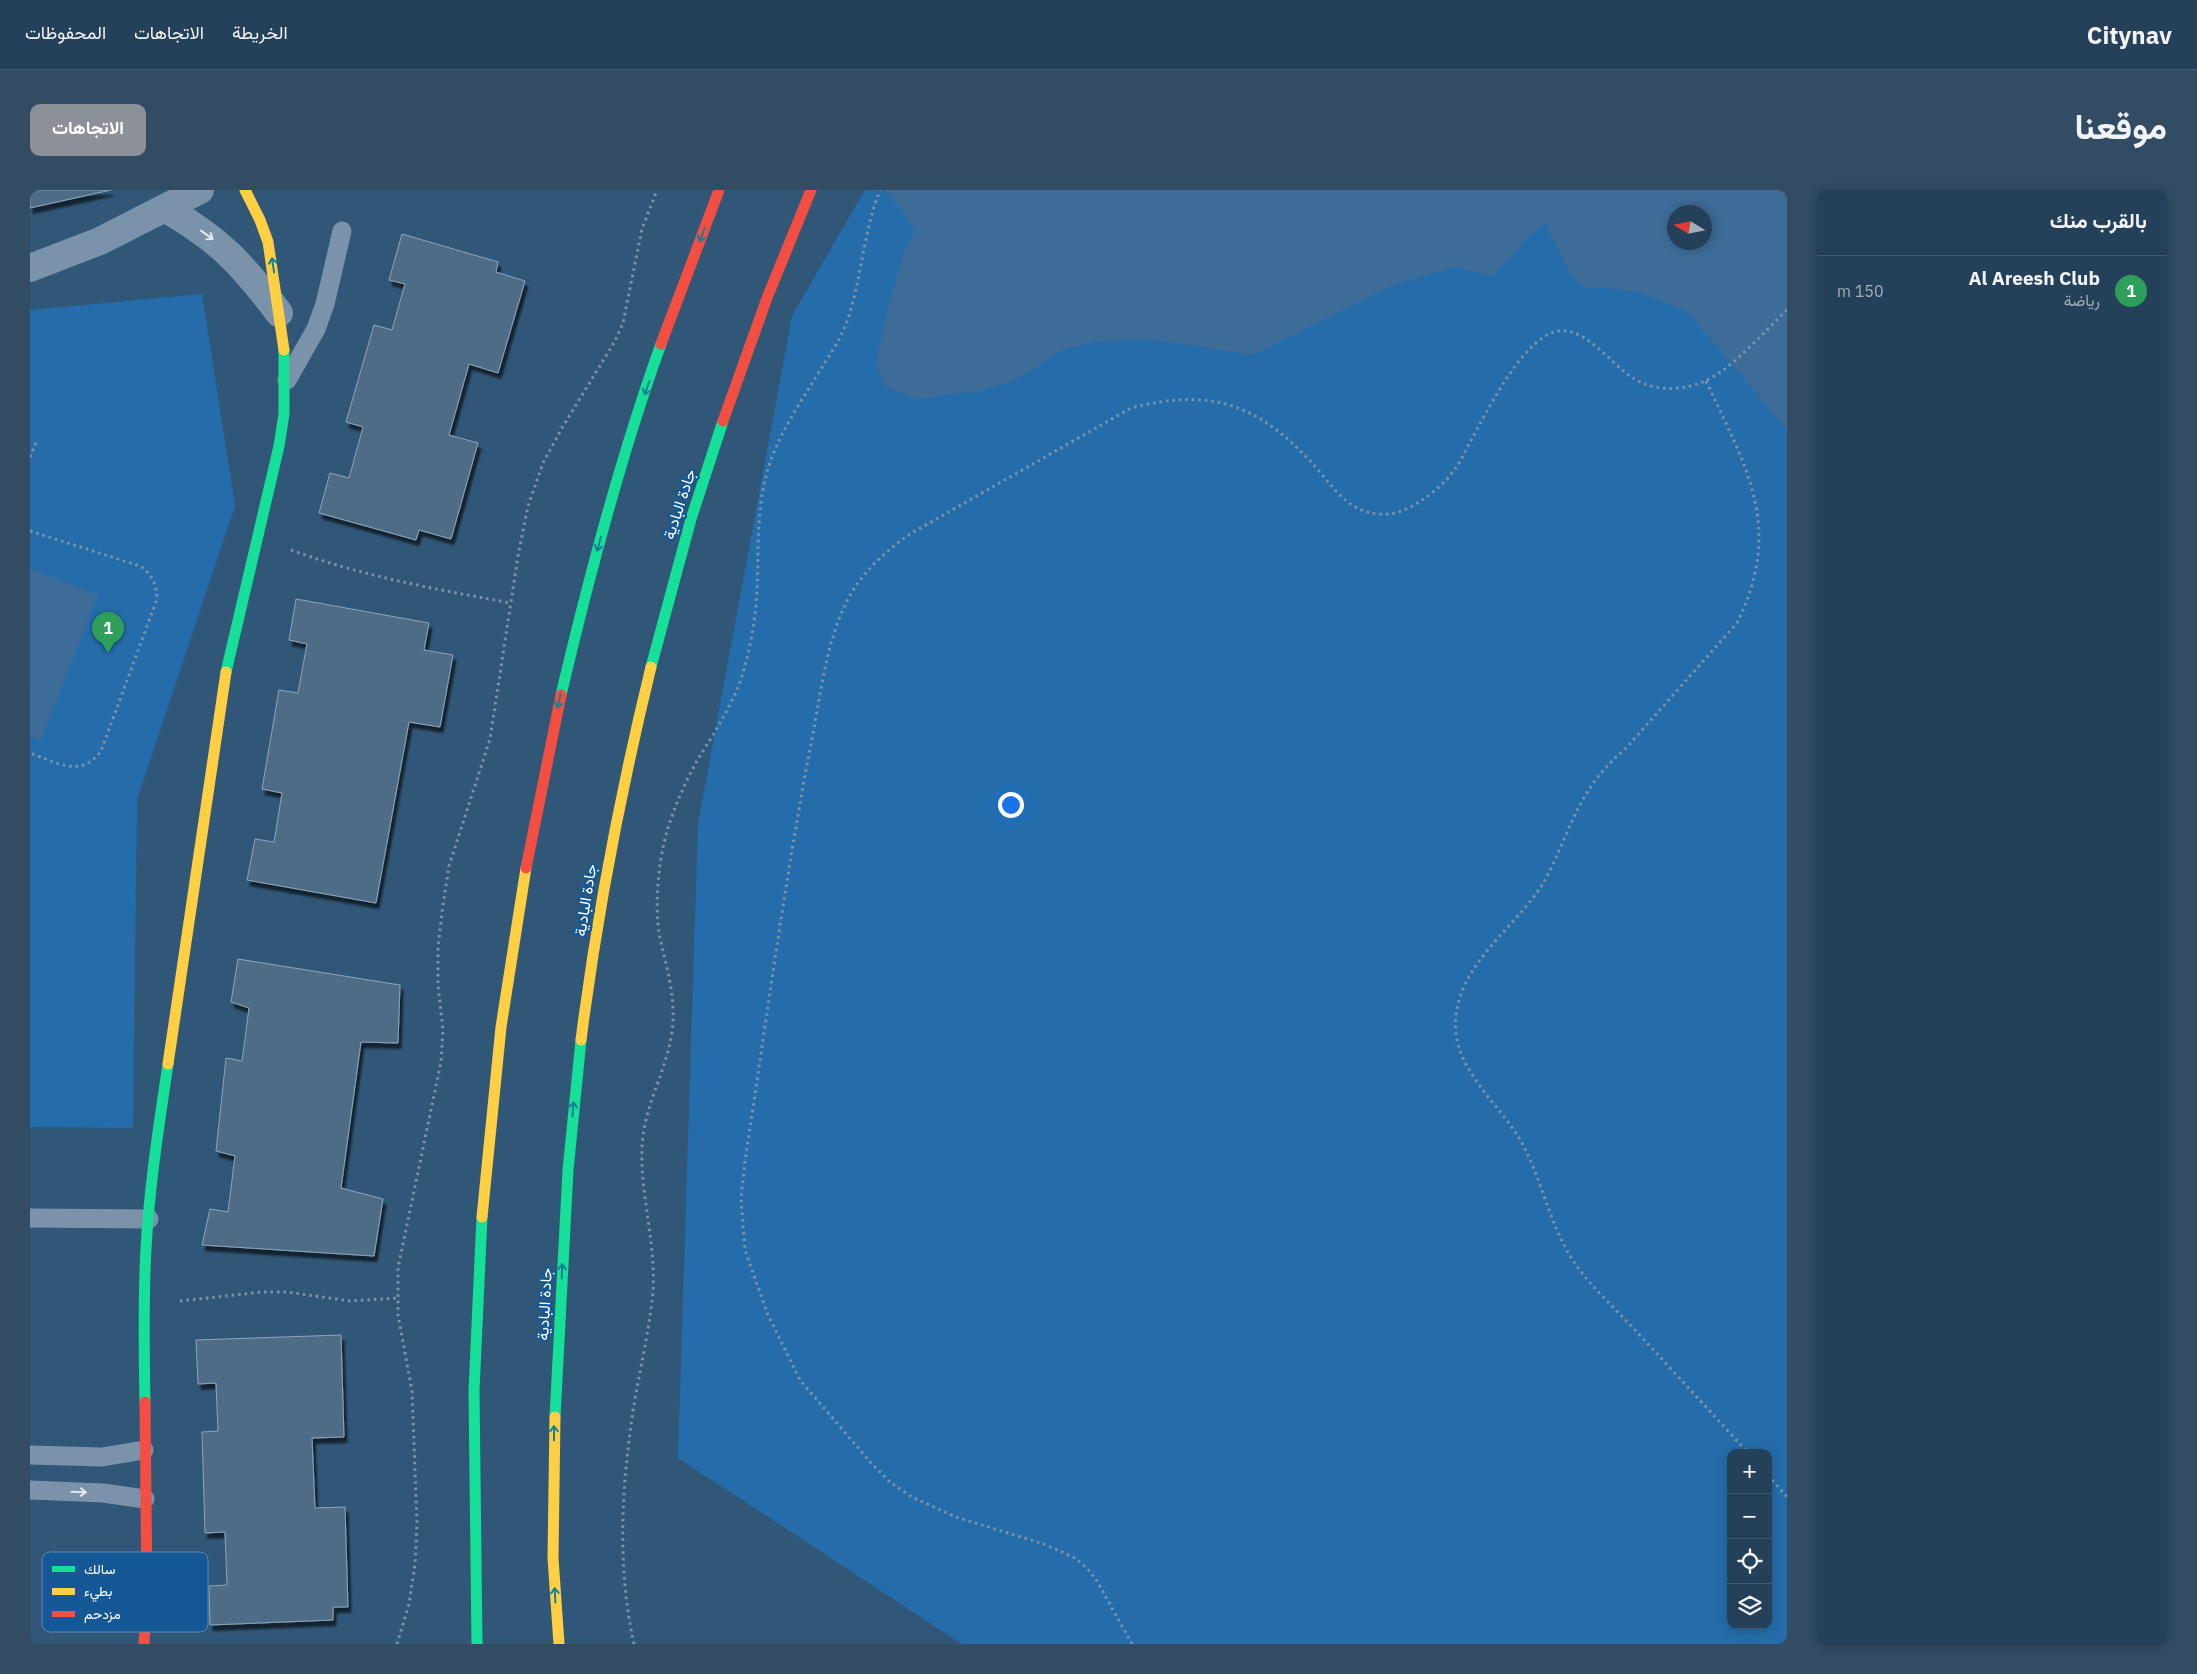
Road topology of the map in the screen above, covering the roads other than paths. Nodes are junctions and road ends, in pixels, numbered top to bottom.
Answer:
1 (200, 190) edge
2 (245, 190) edge
3 (719, 190) edge
4 (811, 190) edge
5 (166, 209) junction
6 (342, 231) dead end
7 (30, 268) edge
8 (279, 313) junction
9 (286, 382) junction
10 (30, 1218) edge
11 (149, 1219) junction
12 (144, 1450) junction
13 (30, 1456) edge
14 (30, 1490) edge
15 (145, 1499) junction
16 (146, 1552) edge
17 (477, 1644) edge
18 (559, 1644) edge

1 - 5 street
8 -> 2 street
3 -> 17 street
18 -> 4 street, جادة البادية
5 - 7 street
5 -> 8 street
6 - 9 lane
8 - 9 street
9 - 11 street
10 - 11 lane
11 - 12 street
12 - 13 lane
12 - 15 street
14 -> 15 lane
15 - 16 street

